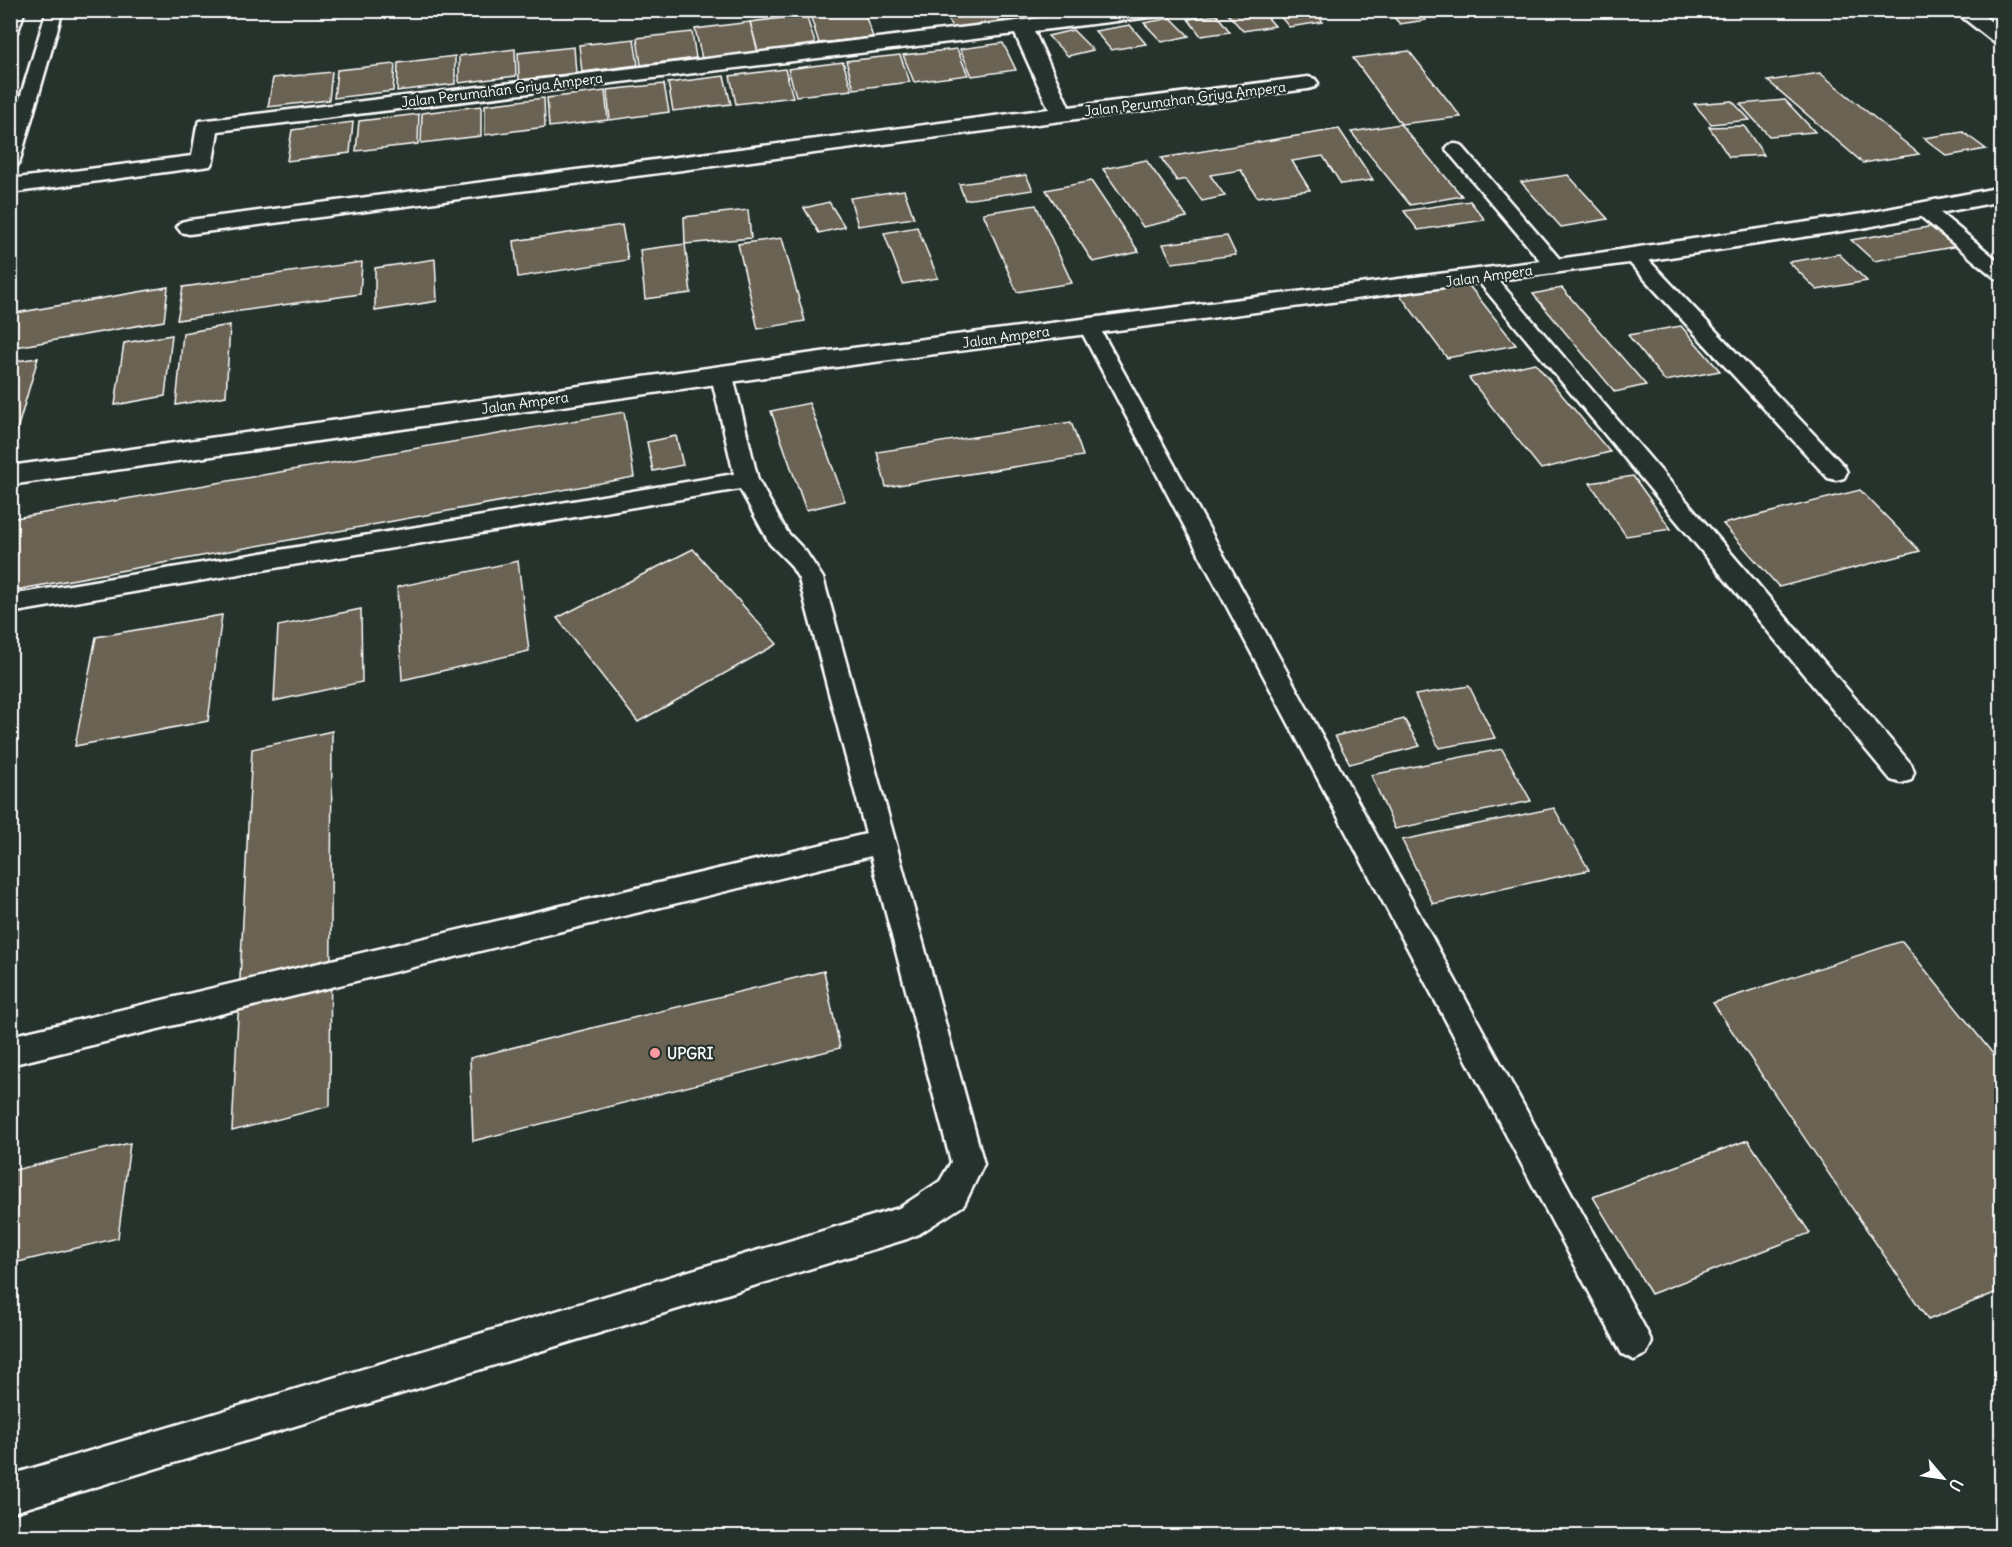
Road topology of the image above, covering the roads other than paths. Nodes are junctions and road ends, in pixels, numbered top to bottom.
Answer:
1 (17, 10) edge
2 (55, 10) edge
3 (1159, 10) edge
4 (1962, 10) edge
5 (1022, 27) junction
6 (10, 32) edge
7 (2001, 39) edge
8 (1308, 83) dead end
9 (1062, 114) junction
10 (1455, 149) dead end
11 (10, 163) edge
12 (10, 186) edge
13 (2001, 194) edge
14 (1926, 211) junction
15 (189, 227) dead end
16 (1634, 256) junction
17 (1556, 267) junction
18 (2001, 274) edge
19 (1485, 277) junction
20 (1088, 326) junction
21 (722, 376) junction
22 (1836, 472) dead end
23 (10, 476) edge
24 (747, 480) junction
25 (10, 604) edge
26 (1901, 772) dead end
27 (882, 842) junction
28 (10, 1051) edge
29 (1634, 1342) dead end
30 (10, 1494) edge

1 - 6 lane
2 - 11 lane
3 - 5 street, Jalan Perumahan Griya Ampera
4 - 7 street
5 - 9 street, Jalan Perumahan Griya Ampera
5 - 12 street, Jalan Perumahan Griya Ampera
8 - 9 street, Jalan Perumahan Griya Ampera
9 - 15 street, Jalan Perumahan Griya Ampera
10 - 17 lane
13 - 14 street, Jalan Ampera
14 - 16 street, Jalan Ampera
14 - 18 lane
16 - 17 street, Jalan Ampera
16 - 22 lane
17 - 19 street, Jalan Ampera
19 - 20 street, Jalan Ampera
19 - 26 lane
20 - 21 street, Jalan Ampera
20 - 29 lane
21 - 23 street, Jalan Ampera
21 - 24 lane
24 - 25 lane
24 - 27 lane
27 - 28 lane
27 - 30 lane

